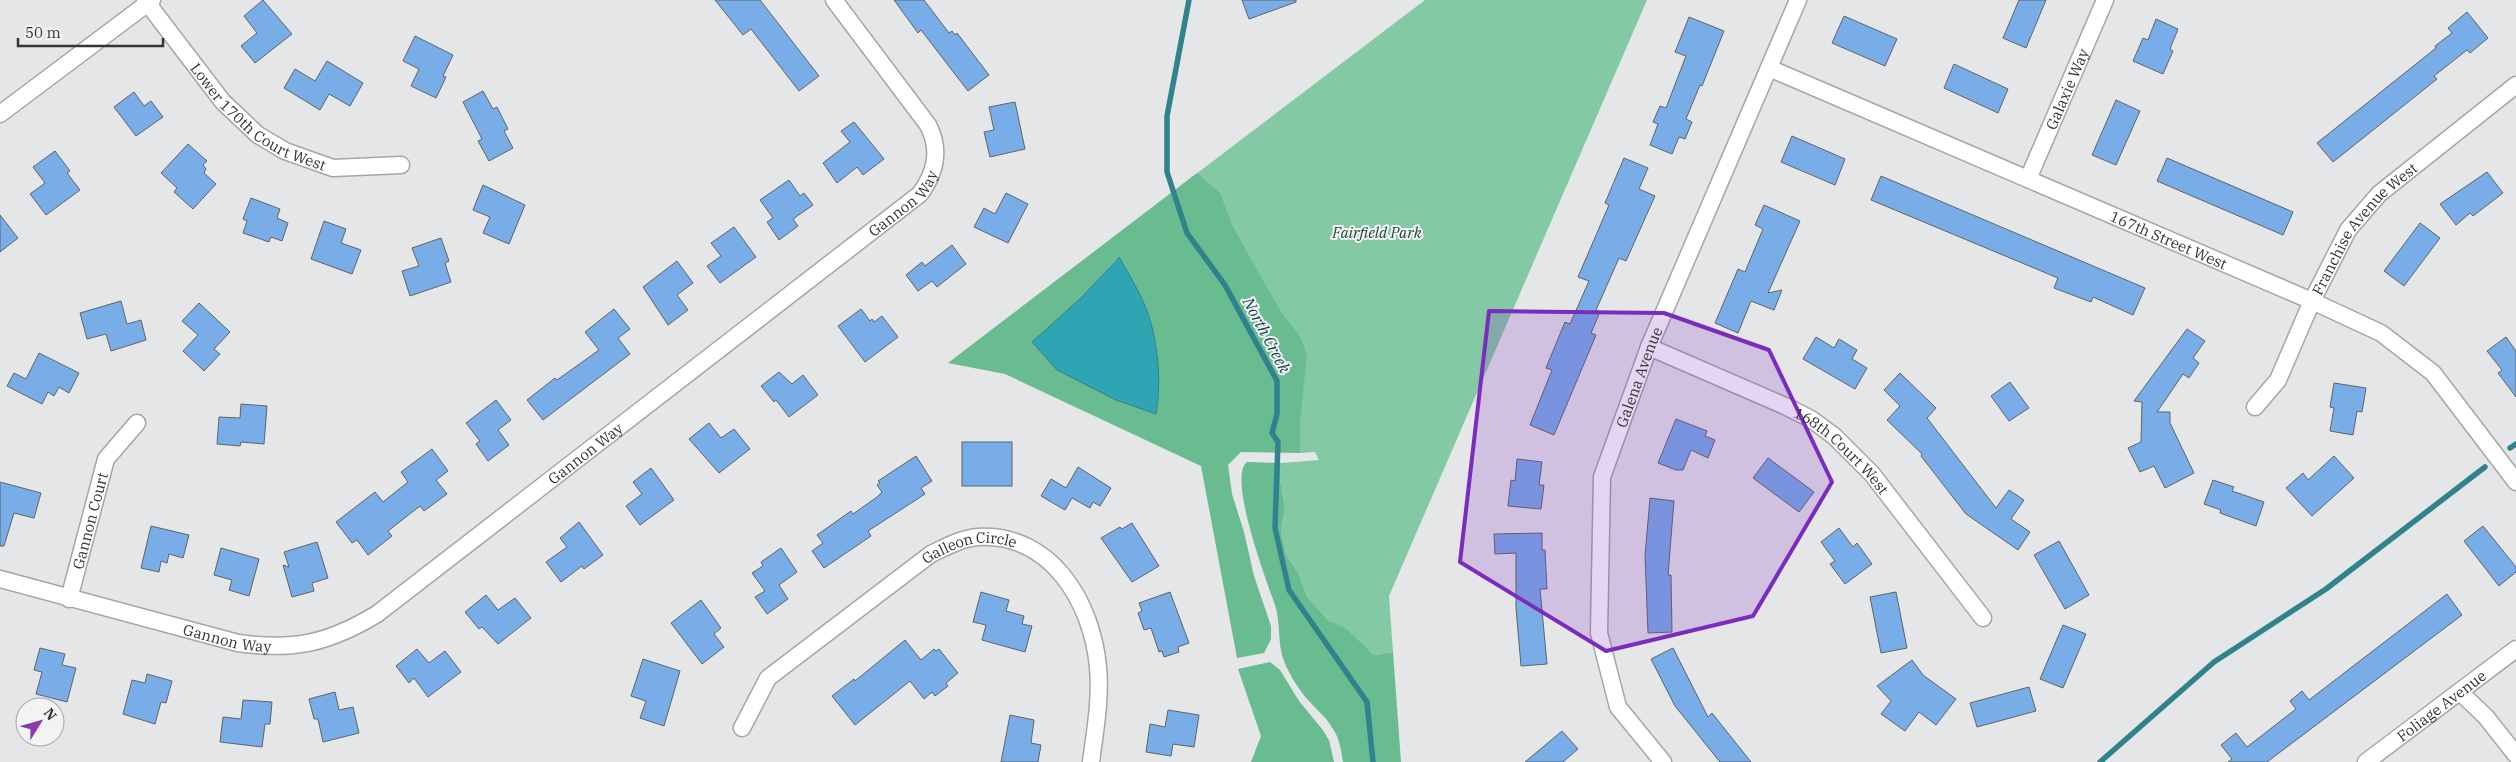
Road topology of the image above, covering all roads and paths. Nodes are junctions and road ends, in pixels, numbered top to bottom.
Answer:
1 (834, 0) edge
2 (1798, 0) edge
3 (2105, 0) edge
4 (148, 1) edge
5 (1769, 68) junction
6 (2516, 85) edge
7 (0, 114) edge
8 (401, 165) dead end
9 (2028, 179) junction
10 (2312, 301) junction
11 (1649, 347) junction
12 (2255, 407) dead end
13 (137, 423) dead end
14 (2516, 482) edge
15 (0, 579) edge
16 (69, 599) junction
17 (1983, 618) dead end
18 (2516, 649) edge
19 (2460, 692) junction
20 (742, 728) dead end
21 (2516, 755) edge
22 (1091, 762) edge
23 (1663, 762) edge
24 (2366, 762) edge

1 - 16 street, Gannon Way
2 - 5 street, Galena Avenue
3 - 9 street, Galaxie Way
4 - 7 street
4 - 8 street, Lower 170th Court West
5 - 9 street, 167th Street West
5 - 11 street, Galena Avenue
6 - 10 street, Franchise Avenue West
9 - 10 street, 167th Street West
10 - 12 street, Franchise Avenue West
10 - 14 street, 167th Street West
11 - 17 street, 168th Court West
11 - 23 street, Galena Avenue
13 - 16 street, Gannon Court
15 - 16 street, Gannon Way
18 - 19 street, Foliage Avenue
19 - 21 street
19 - 24 street, Foliage Avenue
20 - 22 street, Galleon Circle

